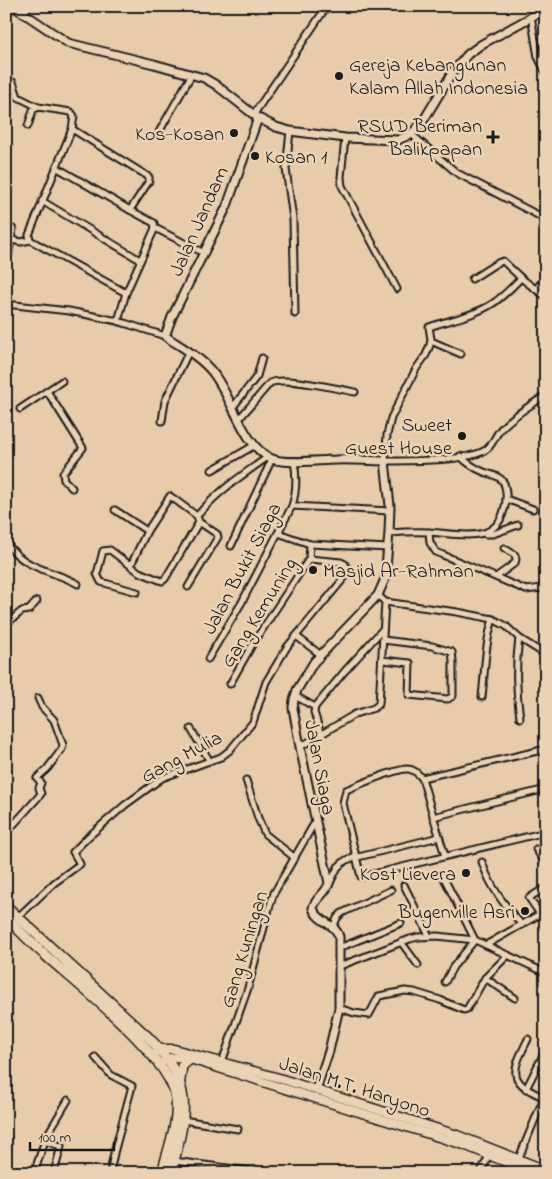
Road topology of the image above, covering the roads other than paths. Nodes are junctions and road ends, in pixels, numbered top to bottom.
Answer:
1 (13, 6) edge
2 (29, 6) edge
3 (327, 6) edge
4 (546, 9) edge
5 (23, 14) junction
6 (531, 16) junction
7 (546, 73) edge
8 (192, 74) junction
9 (6, 80) edge
10 (38, 107) junction
11 (256, 116) junction
12 (28, 126) dead end
13 (72, 129) junction
14 (290, 131) junction
15 (159, 132) dead end
16 (411, 134) junction
17 (345, 138) junction
18 (56, 167) junction
19 (42, 201) junction
20 (130, 210) junction
21 (546, 222) edge
22 (155, 228) junction
23 (13, 229) dead end
24 (12, 240) junction
25 (30, 240) junction
26 (204, 253) junction
27 (140, 260) junction
28 (6, 268) edge
29 (546, 277) edge
30 (521, 278) junction
31 (472, 279) dead end
32 (397, 289) dead end
33 (536, 290) junction
34 (126, 293) junction
35 (546, 297) edge
36 (6, 304) edge
37 (295, 314) dead end
38 (118, 321) junction
39 (165, 336) junction
40 (431, 342) junction
41 (189, 351) junction
42 (461, 354) dead end
43 (262, 358) dead end
44 (62, 380) dead end
45 (47, 391) junction
46 (355, 392) dead end
47 (546, 396) edge
48 (233, 407) junction
49 (20, 409) dead end
50 (239, 419) junction
51 (162, 421) dead end
52 (255, 445) junction
53 (460, 456) junction
54 (270, 458) junction
55 (294, 461) junction
56 (385, 461) junction
57 (212, 470) dead end
58 (72, 488) dead end
59 (506, 499) junction
60 (292, 506) junction
61 (533, 509) dead end
62 (115, 510) dead end
63 (390, 511) junction
64 (198, 519) junction
65 (518, 526) dead end
66 (147, 531) junction
67 (429, 532) junction
68 (278, 533) junction
69 (389, 533) junction
70 (484, 534) junction
71 (6, 542) edge
72 (310, 544) junction
73 (232, 546) dead end
74 (388, 548) junction
75 (504, 548) dead end
76 (309, 559) junction
77 (131, 565) junction
78 (496, 577) junction
79 (78, 584) dead end
80 (188, 587) dead end
81 (545, 588) edge
82 (137, 592) dead end
83 (378, 595) junction
84 (37, 601) dead end
85 (385, 602) junction
86 (493, 618) junction
87 (6, 624) edge
88 (383, 629) junction
89 (296, 636) junction
90 (519, 638) junction
91 (384, 640) junction
92 (320, 655) junction
93 (546, 655) edge
94 (208, 659) dead end
95 (382, 660) junction
96 (230, 684) dead end
97 (295, 696) junction
98 (482, 697) dead end
99 (38, 698) dead end
100 (315, 708) junction
101 (520, 718) dead end
102 (191, 729) dead end
103 (321, 736) junction
104 (300, 747) junction
105 (546, 749) edge
106 (209, 760) junction
107 (422, 778) junction
108 (246, 780) dead end
109 (546, 789) edge
110 (433, 817) junction
111 (315, 822) junction
112 (546, 832) edge
113 (6, 833) edge
114 (439, 836) junction
115 (536, 849) dead end
116 (445, 856) junction
117 (295, 858) junction
118 (355, 858) junction
119 (482, 862) dead end
120 (546, 864) edge
121 (442, 874) dead end
122 (404, 885) dead end
123 (546, 887) edge
124 (328, 888) junction
125 (392, 890) dead end
126 (6, 906) edge
127 (6, 917) edge
128 (18, 917) junction
129 (401, 923) dead end
130 (522, 924) junction
131 (333, 928) junction
132 (429, 936) junction
133 (475, 940) junction
134 (401, 942) junction
135 (486, 945) junction
136 (339, 948) junction
137 (508, 955) junction
138 (418, 964) dead end
139 (340, 966) junction
140 (546, 973) edge
141 (484, 978) junction
142 (445, 982) dead end
143 (515, 998) dead end
144 (339, 1008) junction
145 (528, 1039) dead end
146 (160, 1049) junction
147 (546, 1049) edge
148 (152, 1056) junction
149 (95, 1057) dead end
150 (167, 1058) junction
151 (190, 1059) junction
152 (222, 1062) junction
153 (159, 1065) junction
154 (180, 1082) junction
155 (526, 1089) junction
156 (316, 1090) junction
157 (68, 1100) dead end
158 (184, 1120) junction
159 (238, 1129) dead end
160 (44, 1141) junction
161 (489, 1156) junction
162 (519, 1158) junction
163 (174, 1161) junction
164 (546, 1170) edge
165 (34, 1173) edge
166 (54, 1173) edge
167 (110, 1173) edge
168 (162, 1173) edge
169 (171, 1173) edge
170 (265, 1173) edge
171 (480, 1173) edge
172 (533, 1173) edge

1 - 5 street
2 - 5 street
3 - 11 street
4 - 6 street
5 - 8 street
6 - 7 street
6 - 16 street
8 - 11 street
8 - 15 street
9 - 10 street
10 - 12 street
10 - 13 street
11 - 14 street
11 - 26 street, Jalan Jandam
13 - 18 street
13 - 20 street
14 - 17 street
14 - 37 street
16 - 17 street
16 - 21 street
17 - 32 street
18 - 19 street
18 - 20 street
19 - 25 street
19 - 27 street
20 - 22 street
22 - 26 street
22 - 27 street
23 - 24 street
24 - 25 street
24 - 28 street
25 - 34 street
26 - 39 street, Jalan Jandam
27 - 34 street
29 - 33 street
30 - 31 street
30 - 33 street
30 - 40 street
33 - 35 street
34 - 38 street
36 - 38 street
38 - 39 street
39 - 41 street
40 - 42 street
40 - 56 street
41 - 48 street
41 - 51 street
43 - 48 street
44 - 45 street
45 - 49 street
45 - 58 street
46 - 50 street
47 - 53 street
48 - 50 street
50 - 52 street
52 - 54 street
52 - 57 street
53 - 56 street
53 - 59 street
54 - 55 street
54 - 64 street
54 - 73 street
55 - 56 street
55 - 60 street, Jalan Bukit Siaga
56 - 63 street, Jalan Siaga
59 - 61 street
59 - 70 street
60 - 63 street
60 - 68 street, Jalan Bukit Siaga
62 - 66 street
63 - 69 street, Jalan Siaga
64 - 66 street
64 - 77 street
64 - 80 street
65 - 70 street
66 - 77 street
67 - 69 street
67 - 70 street
67 - 78 street
68 - 72 street
68 - 94 street, Jalan Bukit Siaga
69 - 74 street, Jalan Siaga
71 - 79 street
72 - 74 street, Gang Kemuning
72 - 76 street, Gang Kemuning
74 - 83 street, Jalan Siaga
75 - 78 street
76 - 89 street, Gang Mulia
76 - 96 street, Gang Kemuning
77 - 82 street
78 - 81 street
83 - 85 street
83 - 92 street, Jalan Siaga
84 - 87 street
85 - 86 street
85 - 88 street
86 - 90 street
86 - 98 street
88 - 91 street
88 - 100 street
89 - 92 street
89 - 106 street, Gang Mulia
90 - 93 street
90 - 101 street
91 - 95 street
91 - 95 street
92 - 97 street, Jalan Siaga
95 - 103 street
97 - 100 street
97 - 104 street, Jalan Siaga
99 - 113 street
100 - 103 street
102 - 106 street
103 - 104 street
104 - 111 street, Jalan Siaga
105 - 107 street
106 - 128 street, Gang Mulia
107 - 110 street
107 - 118 street
108 - 117 street
109 - 110 street
110 - 114 street
111 - 117 street, Gang Kuningan
111 - 124 street, Jalan Siaga
112 - 116 street
114 - 116 street
114 - 118 street
115 - 120 street
116 - 118 street
117 - 152 street, Gang Kuningan
118 - 124 street
119 - 130 street
121 - 133 street
122 - 132 street
123 - 130 street
124 - 131 street
125 - 131 street
126 - 128 highway
127 - 148 highway
128 - 146 highway
129 - 136 street
130 - 135 street
131 - 136 street
132 - 133 street
132 - 134 street
133 - 135 street
133 - 142 street
134 - 138 street
134 - 139 street
135 - 137 street
136 - 139 street
137 - 140 street
137 - 141 street
139 - 144 street
141 - 143 street
141 - 144 street
144 - 156 street
145 - 155 street
146 - 148 main road
146 - 150 highway
146 - 152 main road, Jalan M.T. Haryono
147 - 155 street
148 - 153 highway
149 - 167 street
150 - 151 main road, Jalan M.T. Haryono
150 - 153 main road
150 - 154 highway
151 - 154 highway
151 - 161 main road, Jalan M.T. Haryono
152 - 156 main road, Jalan M.T. Haryono
153 - 168 highway
154 - 158 highway
155 - 162 street
156 - 162 main road, Jalan M.T. Haryono
157 - 160 street
158 - 159 street
158 - 163 highway
160 - 165 street
160 - 166 street
161 - 171 street
161 - 172 main road, Jalan M.T. Haryono
162 - 164 main road, Jalan M.T. Haryono
163 - 169 highway
163 - 170 street

